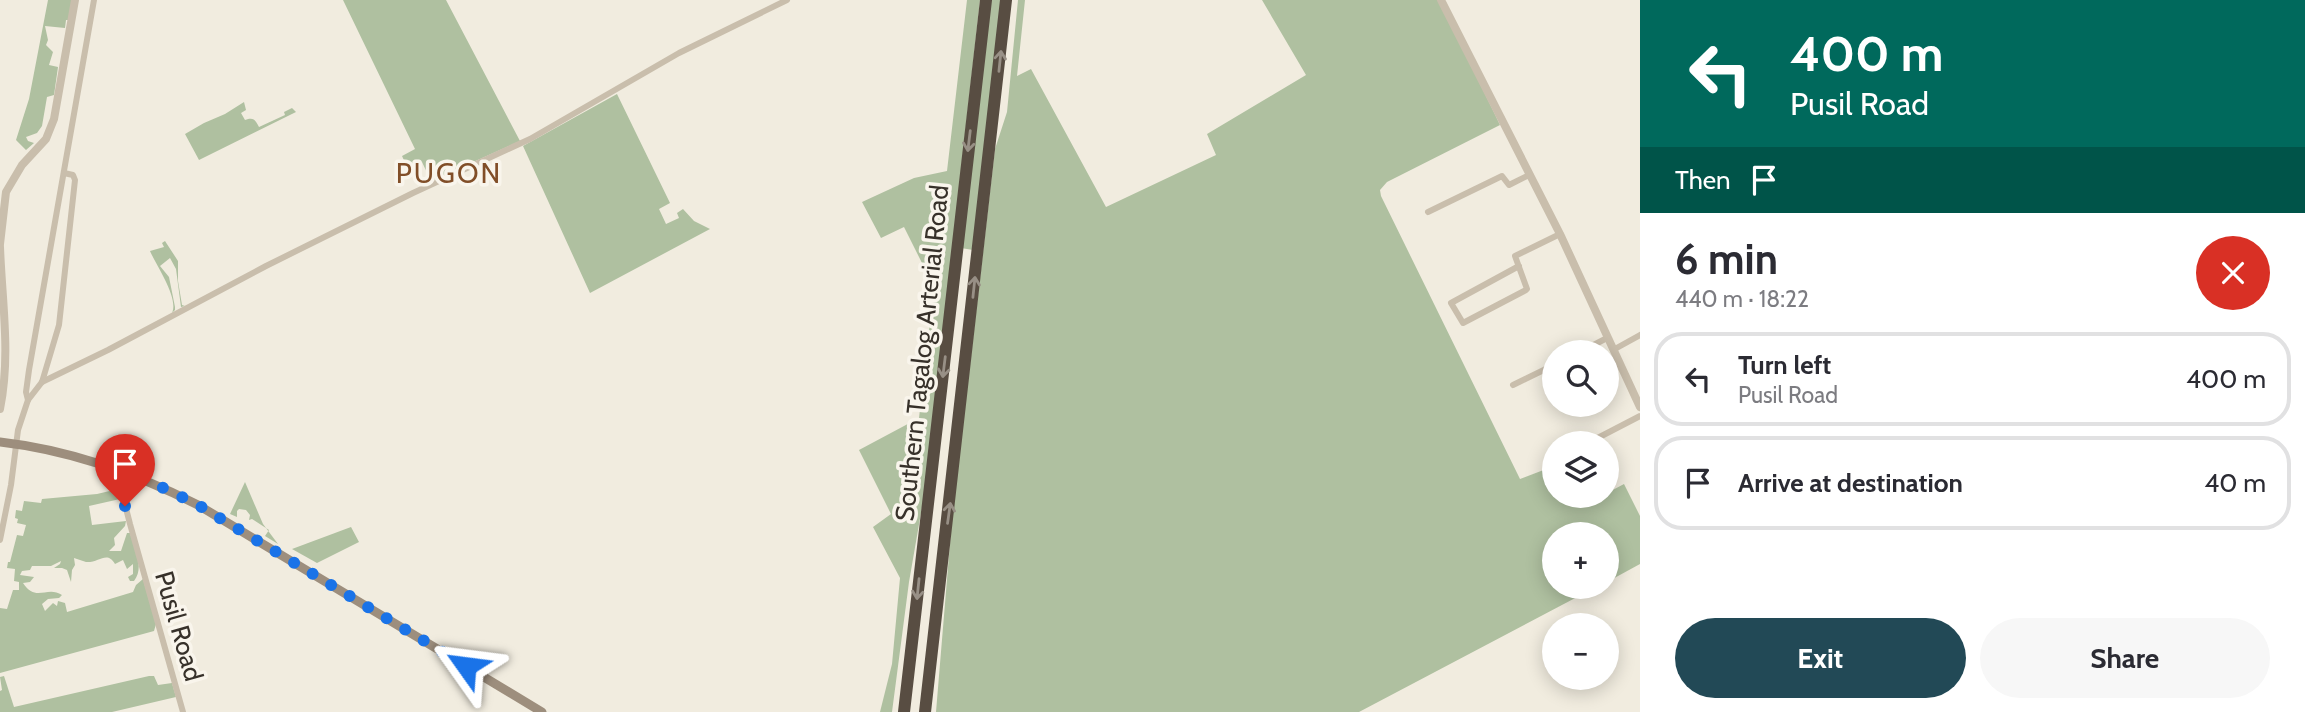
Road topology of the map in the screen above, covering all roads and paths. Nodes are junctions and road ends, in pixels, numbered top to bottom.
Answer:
1 (75, 0) edge
2 (94, 0) edge
3 (787, 0) edge
4 (986, 0) edge
5 (1006, 0) edge
6 (1441, 0) edge
7 (64, 173) junction
8 (1530, 175) junction
9 (1427, 212) dead end
10 (1560, 234) junction
11 (0, 246) edge
12 (1519, 265) junction
13 (1640, 335) edge
14 (1607, 338) joint
15 (1603, 340) edge
16 (1619, 346) edge
17 (1619, 364) edge
18 (1542, 371) edge
19 (42, 382) junction
20 (1513, 385) dead end
21 (28, 400) junction
22 (1640, 407) edge
23 (0, 409) edge
24 (1640, 416) edge
25 (1611, 431) edge
26 (0, 442) edge
27 (16, 444) junction
28 (118, 469) junction
29 (0, 540) edge
30 (915, 614) junction
31 (933, 645) junction
32 (183, 712) edge
33 (542, 712) edge
34 (896, 712) edge
35 (904, 712) edge
36 (925, 712) edge
37 (931, 712) edge

1 - 11 street
2 - 7 street
3 - 19 street
4 -> 30 highway, Southern Tagalog Arterial Road
31 -> 5 highway, Southern Tagalog Arterial Road
6 - 8 street
7 - 19 street
7 - 21 street
8 - 9 street
8 - 10 street
10 - 12 street
10 - 14 street
11 - 23 street
12 - 12 street
13 - 16 street
14 - 15 street
17 - 22 street
18 - 20 street
19 - 21 street
21 - 27 street
24 - 25 street
26 - 27 main road
27 - 28 main road
27 - 29 street
28 - 32 street, Pusil Road
28 - 33 main road
30 - 34 highway
30 - 35 highway, Southern Tagalog Arterial Road
31 - 36 highway, Southern Tagalog Arterial Road
31 - 37 highway

